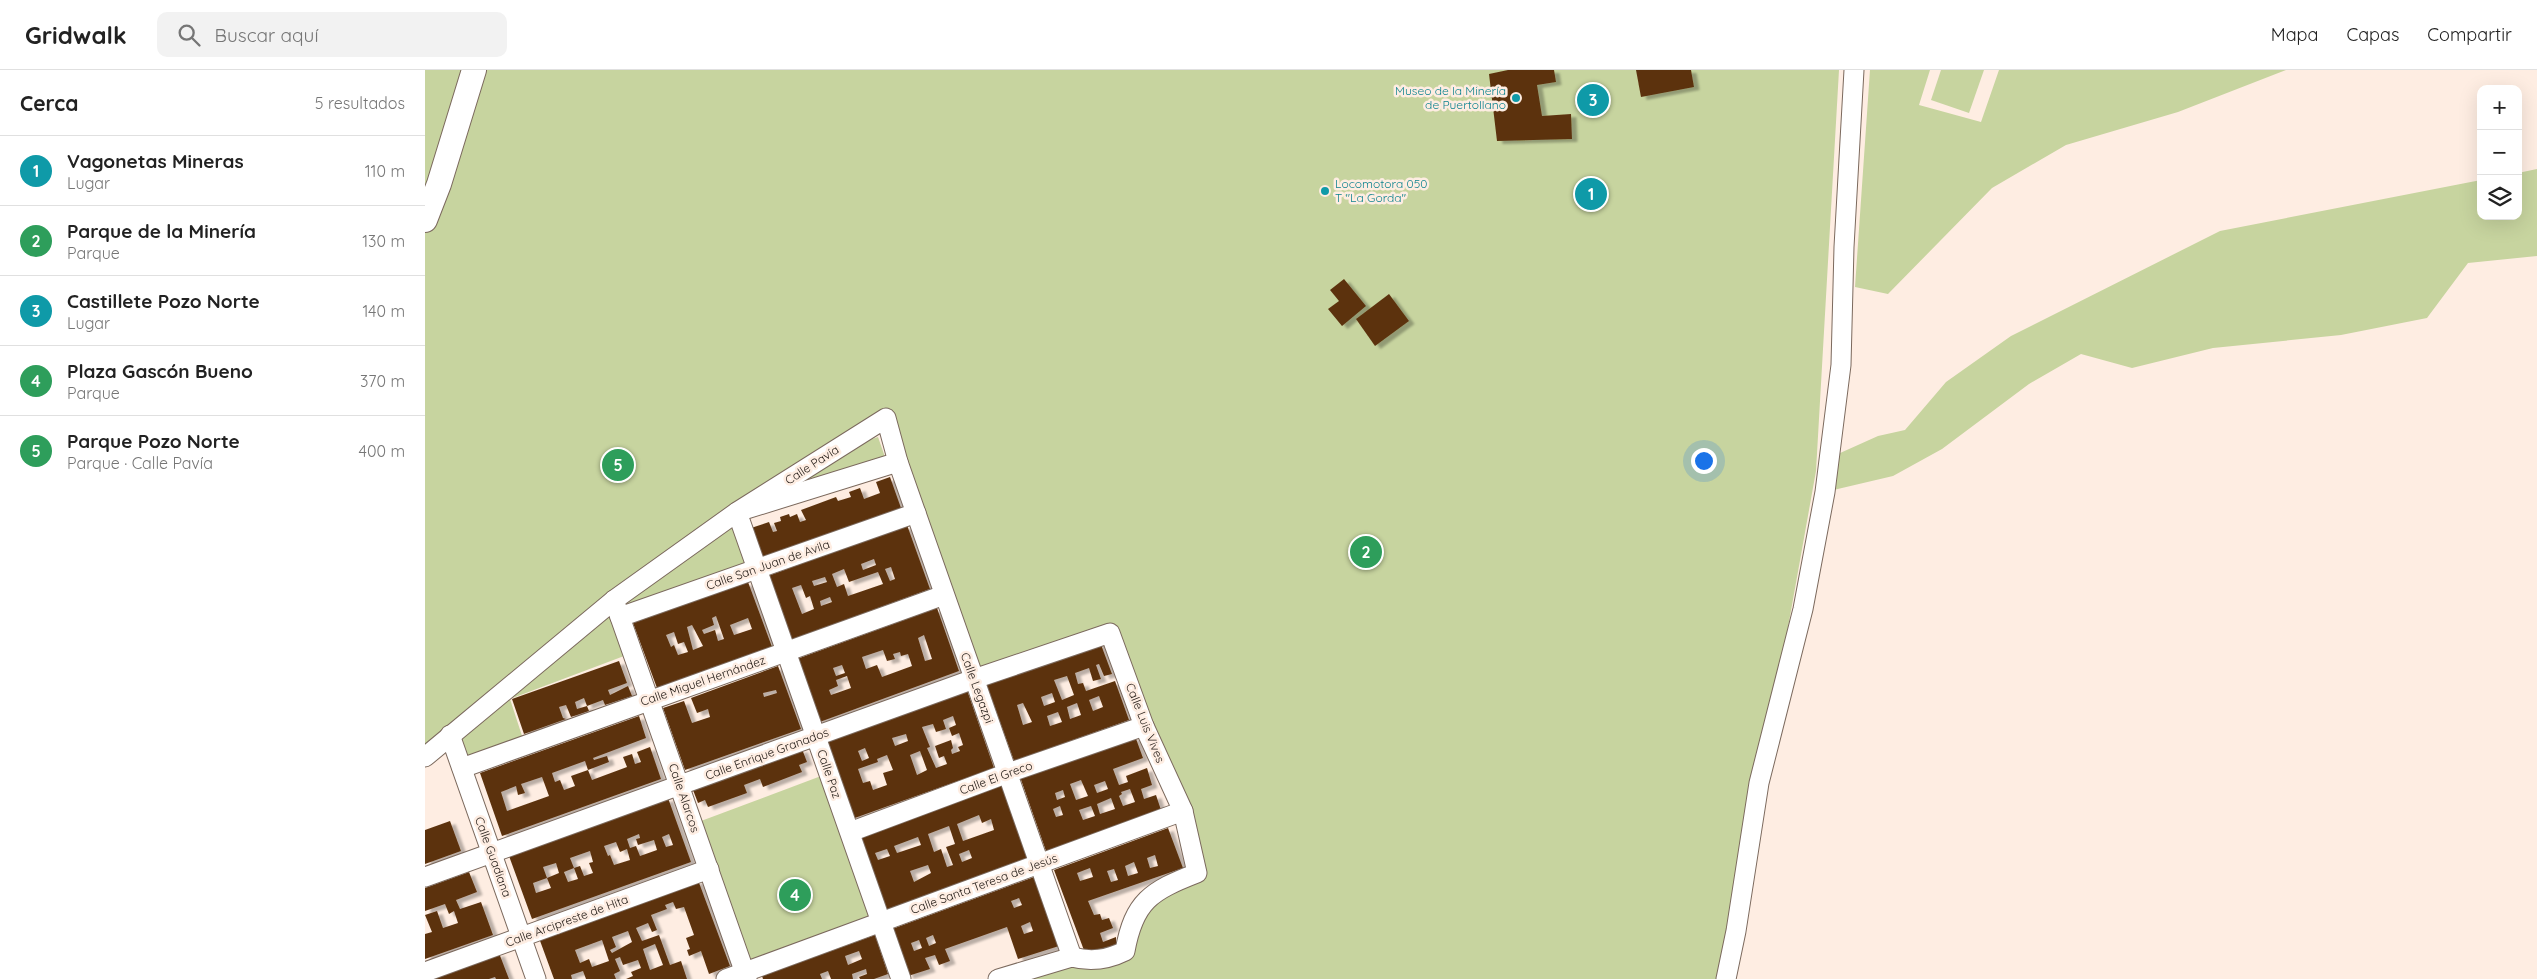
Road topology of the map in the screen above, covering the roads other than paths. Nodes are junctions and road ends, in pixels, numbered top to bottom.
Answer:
1 (474, 70) edge
2 (1853, 70) edge
3 (425, 220) edge
4 (886, 418) joint
5 (898, 462) junction
6 (737, 512) junction
7 (916, 513) junction
8 (757, 569) junction
9 (945, 595) junction
10 (617, 608) junction
11 (1110, 633) joint
12 (787, 652) junction
13 (974, 679) junction
14 (649, 700) junction
15 (1144, 726) junction
16 (450, 735) junction
17 (816, 736) junction
18 (425, 757) edge
19 (462, 768) junction
20 (1008, 773) junction
21 (679, 785) junction
22 (1183, 811) junction
23 (850, 832) junction
24 (492, 853) junction
25 (1039, 865) junction
26 (709, 869) junction
27 (425, 877) edge
28 (881, 921) junction
29 (521, 937) junction
30 (1072, 957) junction
31 (425, 972) edge
32 (746, 975) edge
33 (536, 979) edge
34 (726, 979) edge
35 (901, 979) edge
36 (998, 979) edge
37 (1726, 979) edge

1 - 3 street
2 - 37 street
4 - 5 street, Calle Legazpi
4 - 6 street, Calle Pavía
5 - 6 street, Calle Pavía
5 - 7 street, Calle Legazpi
6 - 8 street, Calle Paz
6 - 10 street, Calle Pavía
7 - 8 street, Calle San Juan de Avila
7 - 9 street, Calle Legazpi
8 - 10 street, Calle San Juan de Avila
8 - 12 street, Calle Paz
9 - 12 street, Calle Miguel Hernández
9 - 13 street, Calle Legazpi
10 - 14 street, Calle Alarcos
10 - 16 street, Calle San Juan de Avila
11 - 13 street, Calle Enrique Granados
11 - 15 street, Calle Luis Vives
12 - 14 street, Calle Miguel Hernández
12 - 17 street, Calle Paz
13 - 17 street, Calle Enrique Granados
13 - 20 street, Calle Legazpi
14 - 19 street, Calle Miguel Hernández
14 - 21 street, Calle Alarcos
15 - 20 street, Calle El Greco
15 - 22 street, Calle Luis Vives
16 - 18 street
16 - 19 street, Calle Guadiana
17 - 21 street, Calle Enrique Granados
17 - 23 street, Calle Paz
19 - 24 street, Calle Guadiana
20 - 23 street, Calle El Greco
20 - 25 street, Calle Legazpi
21 - 24 street, Calle Enrique Granados
21 - 26 street, Calle Alarcos
22 - 25 street, Calle Santa Teresa de Jesús
22 - 30 street
23 - 28 street, Calle Paz
24 - 27 street, Calle Enrique Granados
24 - 29 street, Calle Guadiana
25 - 28 street, Calle Santa Teresa de Jesús
25 - 30 street, Calle Legazpi
26 - 29 street, Calle Arcipreste de Hita
26 - 32 street, Calle Alarcos
28 - 32 street, Calle Santa Teresa de Jesús
28 - 35 street, Calle Paz
29 - 31 street, Calle Arcipreste de Hita
29 - 33 street, Calle Guadiana
30 - 36 street
32 - 34 street, Calle Santa Teresa de Jesús

